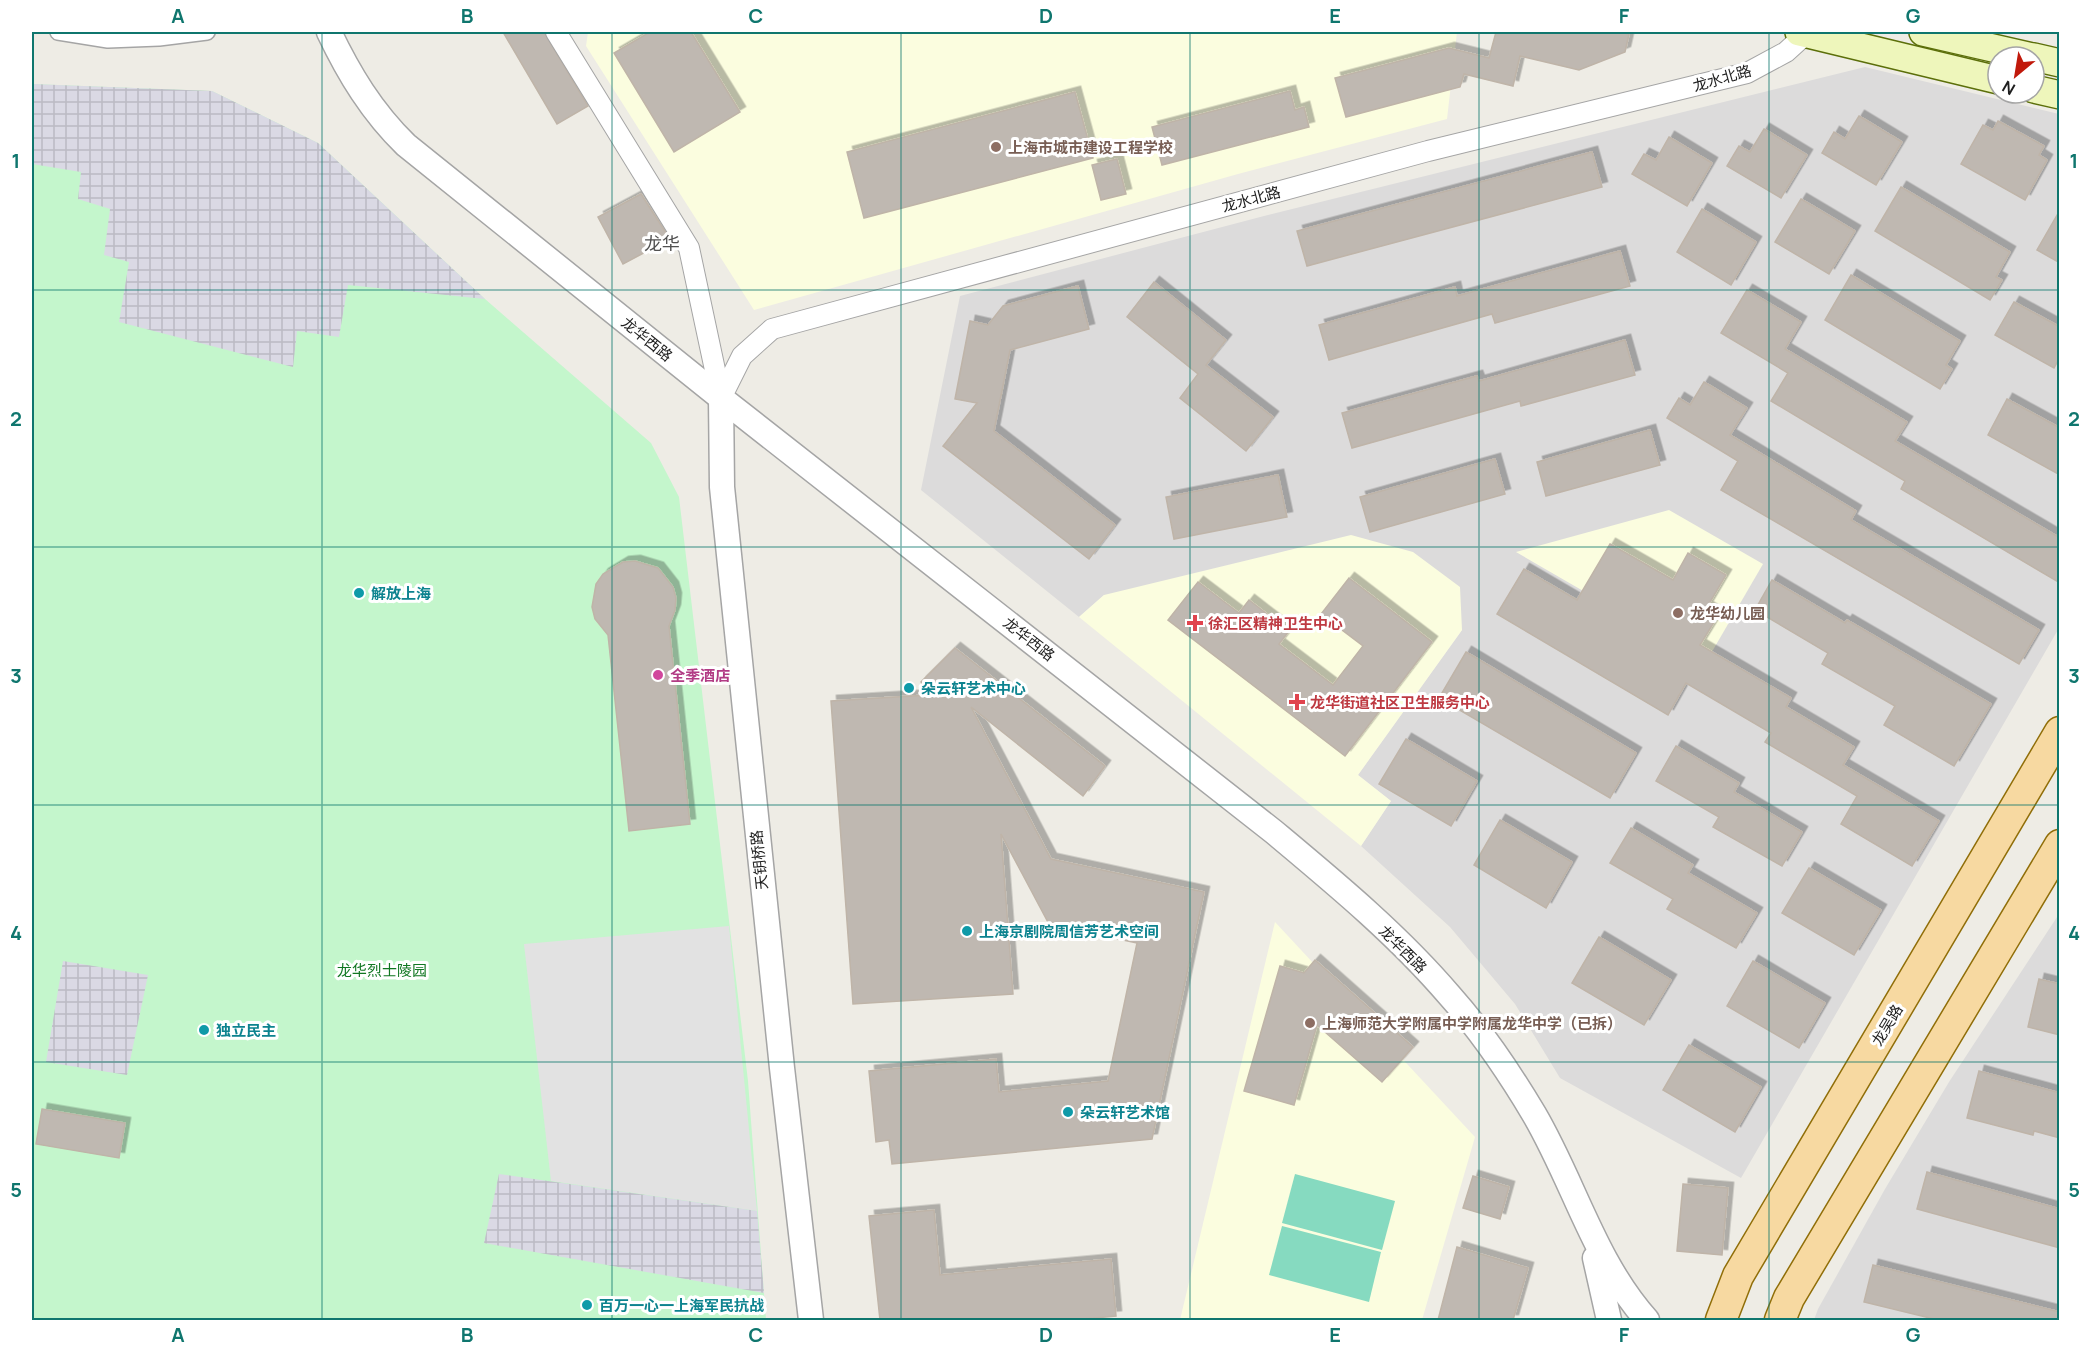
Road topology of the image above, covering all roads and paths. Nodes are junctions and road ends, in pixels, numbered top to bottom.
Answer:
1 (58, 32) edge
2 (207, 32) edge
3 (329, 32) edge
4 (556, 32) edge
5 (1805, 32) edge
6 (1923, 32) edge
7 (1986, 46) edge
8 (1986, 77) edge
9 (722, 398) junction
10 (2060, 732) edge
11 (2060, 846) edge
12 (1588, 1226) junction
13 (811, 1320) edge
14 (1609, 1320) edge
15 (1647, 1320) edge
16 (1721, 1320) edge
17 (1780, 1320) edge

1 - 2 street
3 - 9 street, 龙华西路
4 - 9 street
5 - 8 main road, 龙水北路
5 - 9 street, 龙水北路
6 - 7 main road
9 - 12 street, 龙华西路
9 - 13 street, 天钥桥路
10 - 16 main road, 龙吴路
11 - 17 main road
12 - 14 street
12 - 15 street, 龙华西路

